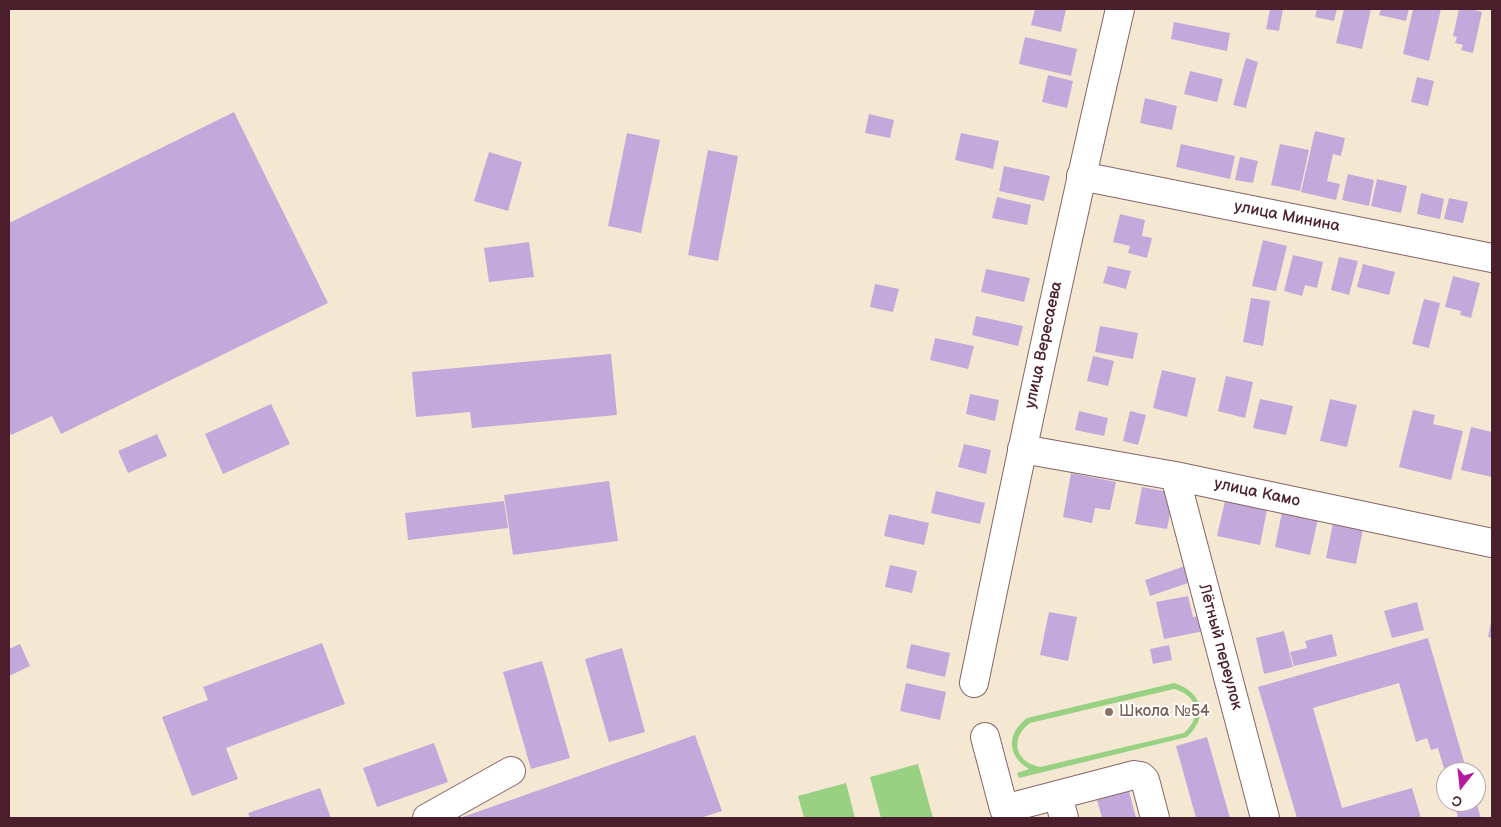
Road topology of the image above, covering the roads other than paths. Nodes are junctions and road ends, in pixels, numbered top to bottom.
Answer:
1 (1120, 9) edge
2 (1081, 176) junction
3 (1492, 258) edge
4 (1022, 448) junction
5 (1175, 476) junction
6 (1492, 543) edge
7 (974, 683) dead end
8 (985, 737) dead end
9 (511, 771) dead end
10 (1061, 806) edge
11 (427, 818) edge
12 (1155, 818) edge
13 (1265, 818) edge

1 - 2 street, улица Вересаева
2 - 3 street, улица Минина
2 - 4 street, улица Вересаева
4 - 5 street, улица Камо
4 - 7 street, улица Вересаева
5 - 6 street, улица Камо
5 - 13 street, Лётный переулок
8 - 10 street
9 - 11 street
10 - 12 street

